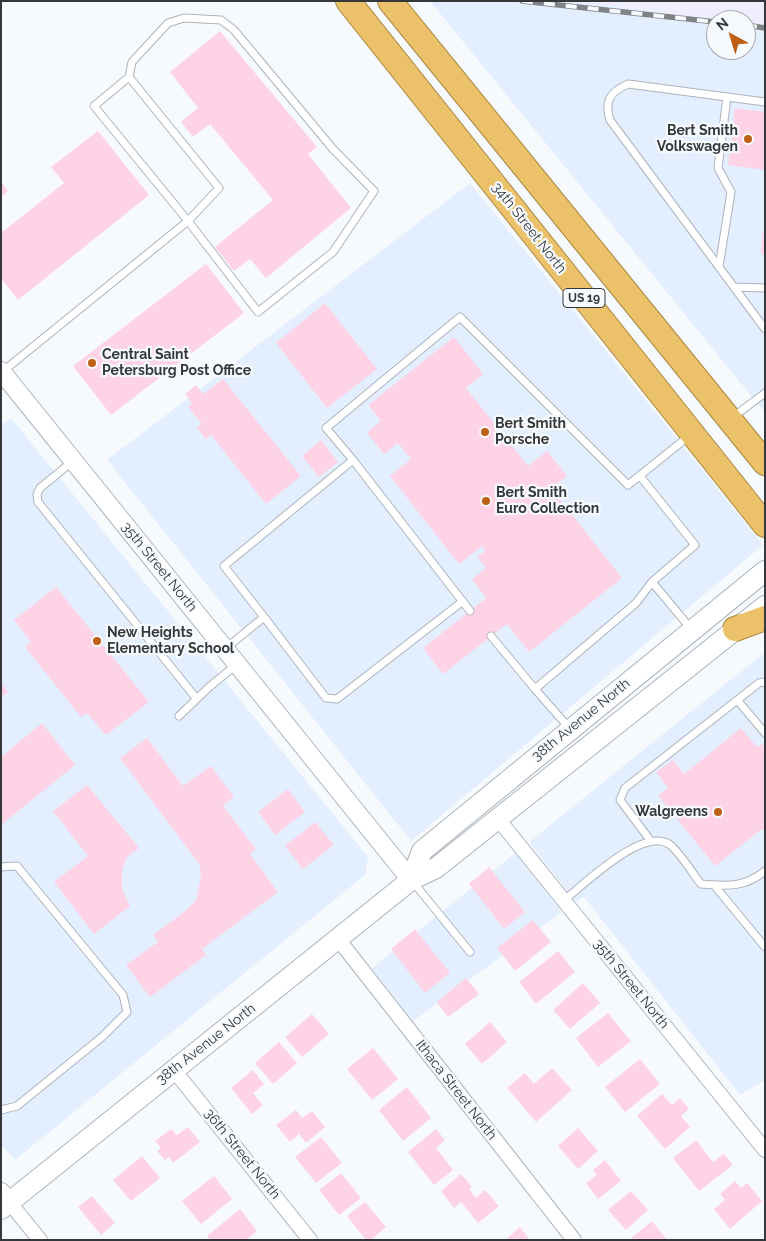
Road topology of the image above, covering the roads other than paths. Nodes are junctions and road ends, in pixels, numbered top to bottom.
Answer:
1 (348, 1) edge
2 (390, 1) edge
3 (129, 77) junction
4 (727, 97) junction
5 (765, 102) edge
6 (188, 221) junction
7 (719, 266) junction
8 (734, 286) junction
9 (765, 288) edge
10 (765, 329) edge
11 (2, 372) edge
12 (765, 393) edge
13 (729, 420) junction
14 (691, 434) junction
15 (353, 460) junction
16 (74, 461) junction
17 (765, 464) edge
18 (640, 476) junction
19 (765, 525) edge
20 (765, 571) edge
21 (652, 582) junction
22 (463, 601) junction
23 (765, 606) edge
24 (470, 611) dead end
25 (264, 617) junction
26 (765, 618) edge
27 (735, 629) junction
28 (692, 630) junction
29 (491, 636) dead end
30 (225, 649) junction
31 (238, 664) junction
32 (765, 682) edge
33 (535, 690) junction
34 (196, 698) junction
35 (738, 701) junction
36 (179, 716) dead end
37 (570, 729) junction
38 (765, 733) edge
39 (491, 809) junction
40 (650, 840) junction
41 (1, 867) edge
42 (765, 871) edge
43 (411, 880) junction
44 (714, 885) junction
45 (564, 900) junction
46 (338, 939) junction
47 (765, 946) edge
48 (470, 952) dead end
49 (173, 1069) junction
50 (1, 1110) edge
51 (765, 1150) edge
52 (4, 1201) edge
53 (40, 1240) edge
54 (310, 1240) edge
55 (574, 1240) edge

1 - 14 highway, 34th Street North / US 19
2 - 13 highway, US 19
3 - 6 lane
3 - 6 lane
3 - 6 lane
4 - 5 lane
4 - 7 lane
4 - 7 lane
6 - 11 lane
7 - 8 lane
8 - 9 lane
8 - 10 lane
11 - 16 street, 35th Street North
12 - 13 lane
13 - 17 highway, US 19
14 - 18 lane
14 - 19 highway, 34th Street North / US 19
15 - 18 lane
15 - 22 lane
15 - 25 lane
16 - 30 street, 35th Street North
16 - 34 lane
18 - 21 lane
20 - 28 main road, 38th Avenue North
21 - 28 lane
21 - 33 lane
22 - 24 lane
22 - 25 lane
23 - 27 main road, 38th Avenue North
25 - 30 lane
26 - 27 highway
27 - 39 main road, 38th Avenue North
28 - 37 main road, 38th Avenue North
29 - 33 lane
30 - 31 street, 35th Street North
31 - 34 lane
31 - 43 street, 35th Street North
32 - 35 lane
33 - 37 lane
34 - 36 lane
35 - 38 lane
35 - 40 lane
37 - 39 main road, 38th Avenue North
39 - 43 main road, 38th Avenue North
39 - 45 street, 35th Street North
40 - 44 lane
40 - 45 lane
41 - 50 lane
42 - 44 lane
43 - 46 main road, 38th Avenue North
43 - 48 lane
44 - 47 lane
45 - 51 street, 35th Street North
46 - 49 main road, 38th Avenue North
46 - 55 street, Ithaca Street North
49 - 52 main road, 38th Avenue North
49 - 54 street, 36th Street North
52 - 53 street

